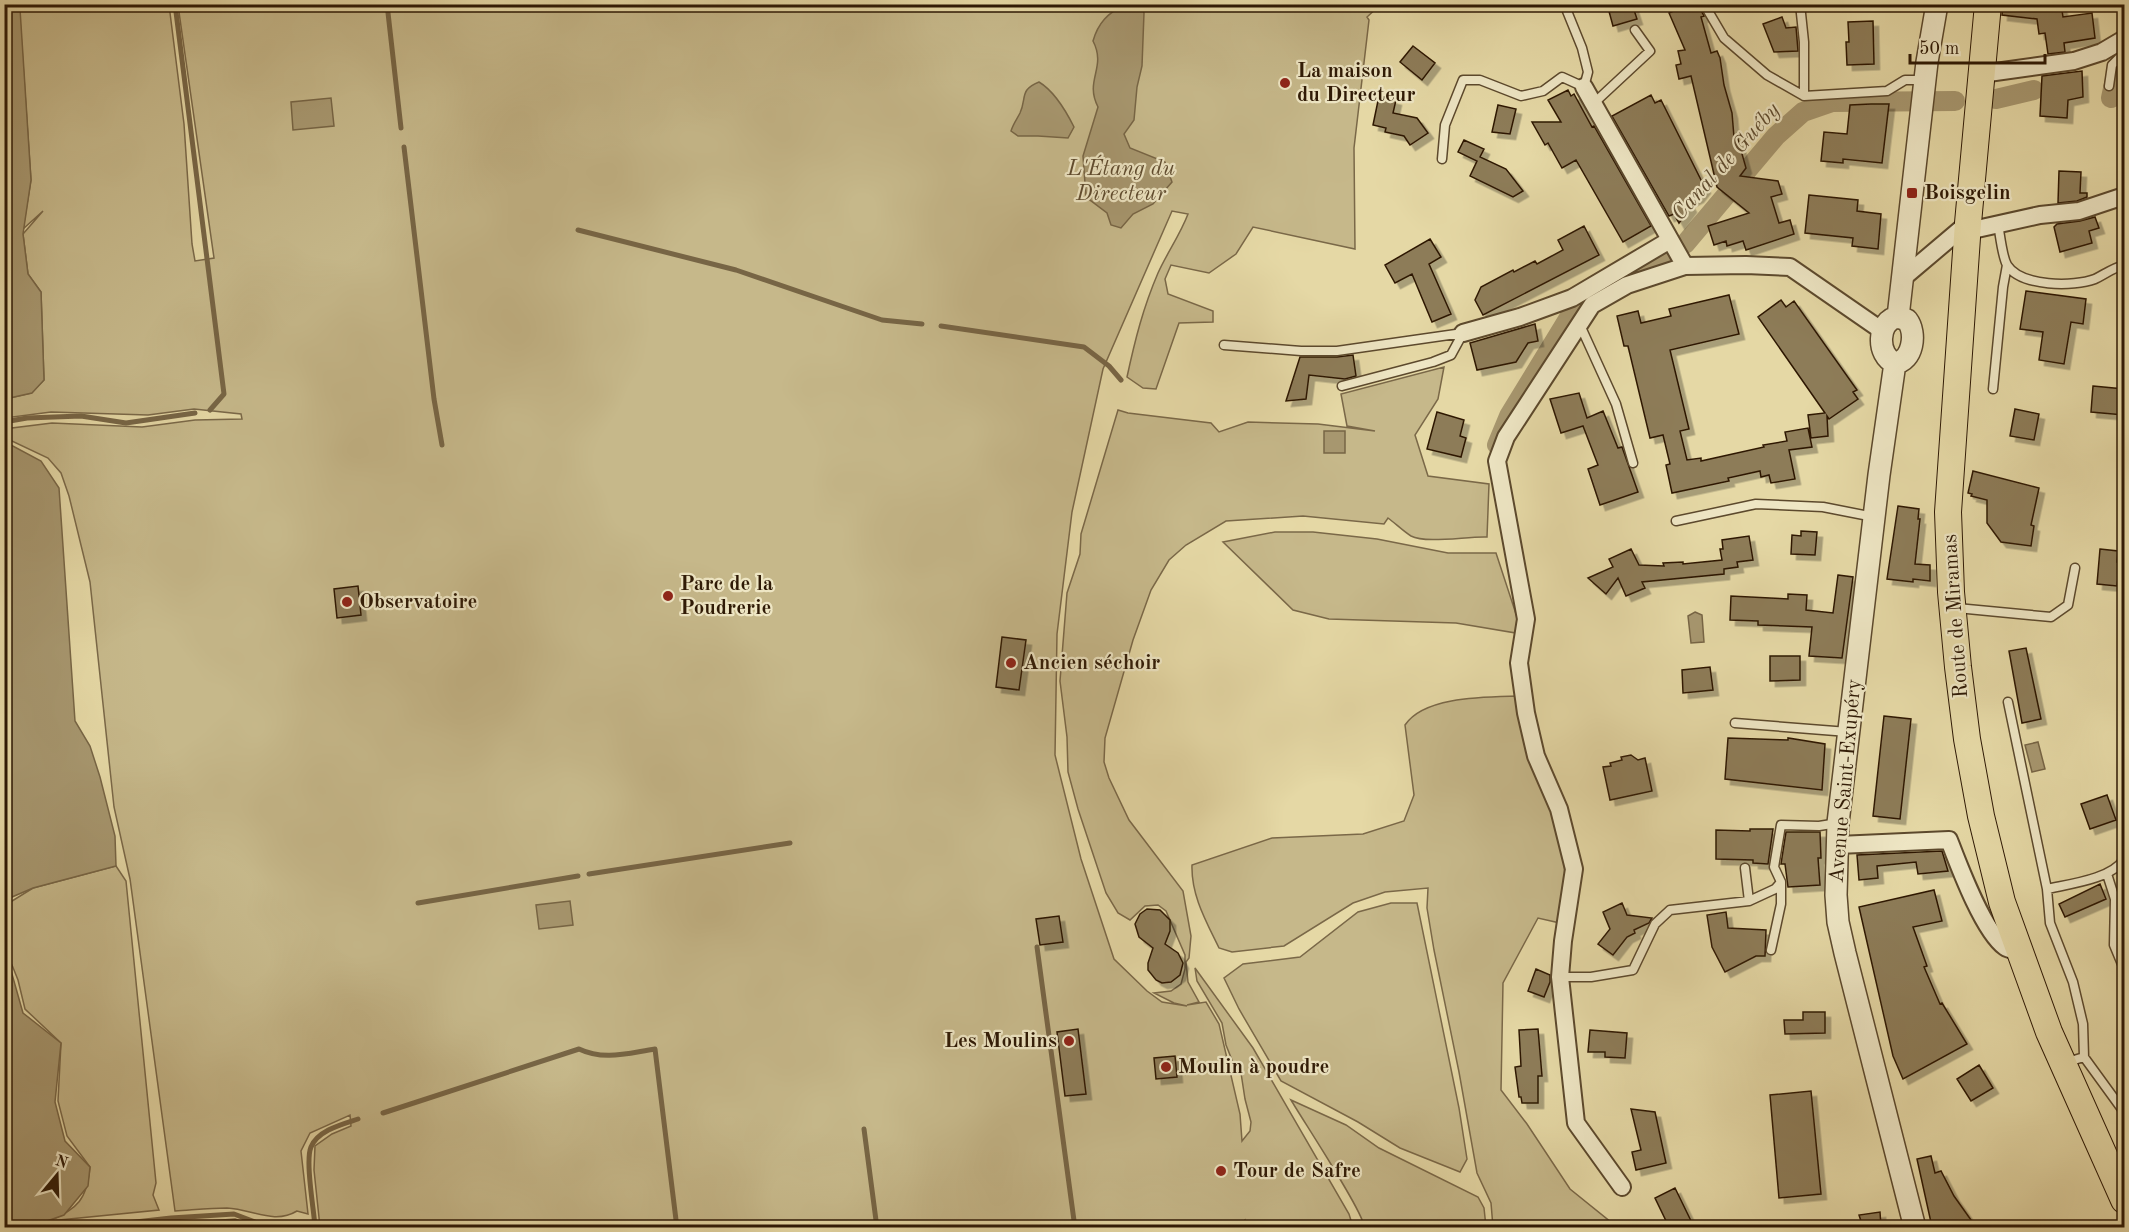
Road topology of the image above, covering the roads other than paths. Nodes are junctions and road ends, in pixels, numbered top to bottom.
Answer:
1 (1704, 4) edge
2 (1800, 4) edge
3 (1937, 4) edge
4 (1988, 4) edge
5 (1567, 11) dead end
6 (1635, 30) dead end
7 (2124, 39) edge
8 (2124, 53) edge
9 (1982, 74) junction
10 (1925, 80) junction
11 (2109, 86) dead end
12 (1584, 87) junction
13 (1804, 96) junction
14 (1593, 104) junction
15 (1442, 159) dead end
16 (2124, 196) edge
17 (1998, 224) junction
18 (1968, 227) junction
19 (1670, 240) junction
20 (2007, 265) junction
21 (2124, 265) edge
22 (1685, 266) junction
23 (1903, 278) junction
24 (1579, 325) junction
25 (1891, 325) junction
26 (1463, 333) junction
27 (1224, 345) dead end
28 (1895, 363) junction
29 (1342, 386) dead end
30 (1993, 389) dead end
31 (1634, 463) dead end
32 (1874, 517) junction
33 (1676, 521) dead end
34 (2075, 568) dead end
35 (1953, 607) junction
36 (2008, 702) dead end
37 (1735, 723) dead end
38 (1850, 732) junction
39 (1838, 823) junction
40 (1838, 845) junction
41 (2124, 859) edge
42 (1745, 868) dead end
43 (2107, 874) junction
44 (1780, 882) junction
45 (2047, 890) junction
46 (1749, 901) junction
47 (1771, 950) dead end
48 (2019, 951) junction
49 (2124, 969) edge
50 (1560, 977) junction
51 (2074, 1060) junction
52 (2124, 1112) edge
53 (1622, 1187) dead end
54 (2124, 1200) edge
55 (1915, 1227) edge

1 - 13 lane
2 - 13 lane
3 - 10 street
4 - 9 main road, Route de Miramas
5 - 12 lane
6 - 14 lane
7 - 9 street
8 - 11 lane
9 - 18 main road, Route de Miramas
10 - 13 lane
10 - 23 street
12 - 14 street
12 - 15 lane
14 - 19 street
16 - 17 street
17 - 18 street
17 - 20 lane
18 - 23 street
18 - 35 main road, Route de Miramas
19 - 22 street
19 - 26 street
20 - 21 lane
20 - 30 lane
22 - 24 street
22 - 25 street
23 - 25 street
24 - 31 lane
24 - 50 street
25 - 28 street
25 - 28 street
26 - 27 lane
26 - 29 lane
28 - 32 street, Avenue Saint-Exupéry
32 - 33 lane
32 - 38 street, Avenue Saint-Exupéry
34 - 35 lane
35 - 48 main road, Route de Miramas
36 - 45 lane
37 - 38 lane
38 - 39 street, Avenue Saint-Exupéry
39 - 40 street, Avenue Saint-Exupéry
39 - 44 lane
40 - 48 street
40 - 55 street, Avenue Saint-Exupéry
41 - 43 lane
42 - 46 lane
43 - 45 lane
43 - 49 lane
44 - 46 lane
44 - 47 lane
45 - 51 lane
46 - 50 lane
48 - 51 main road, Route de Miramas
50 - 53 street
51 - 52 lane
51 - 54 main road, Route de Miramas

